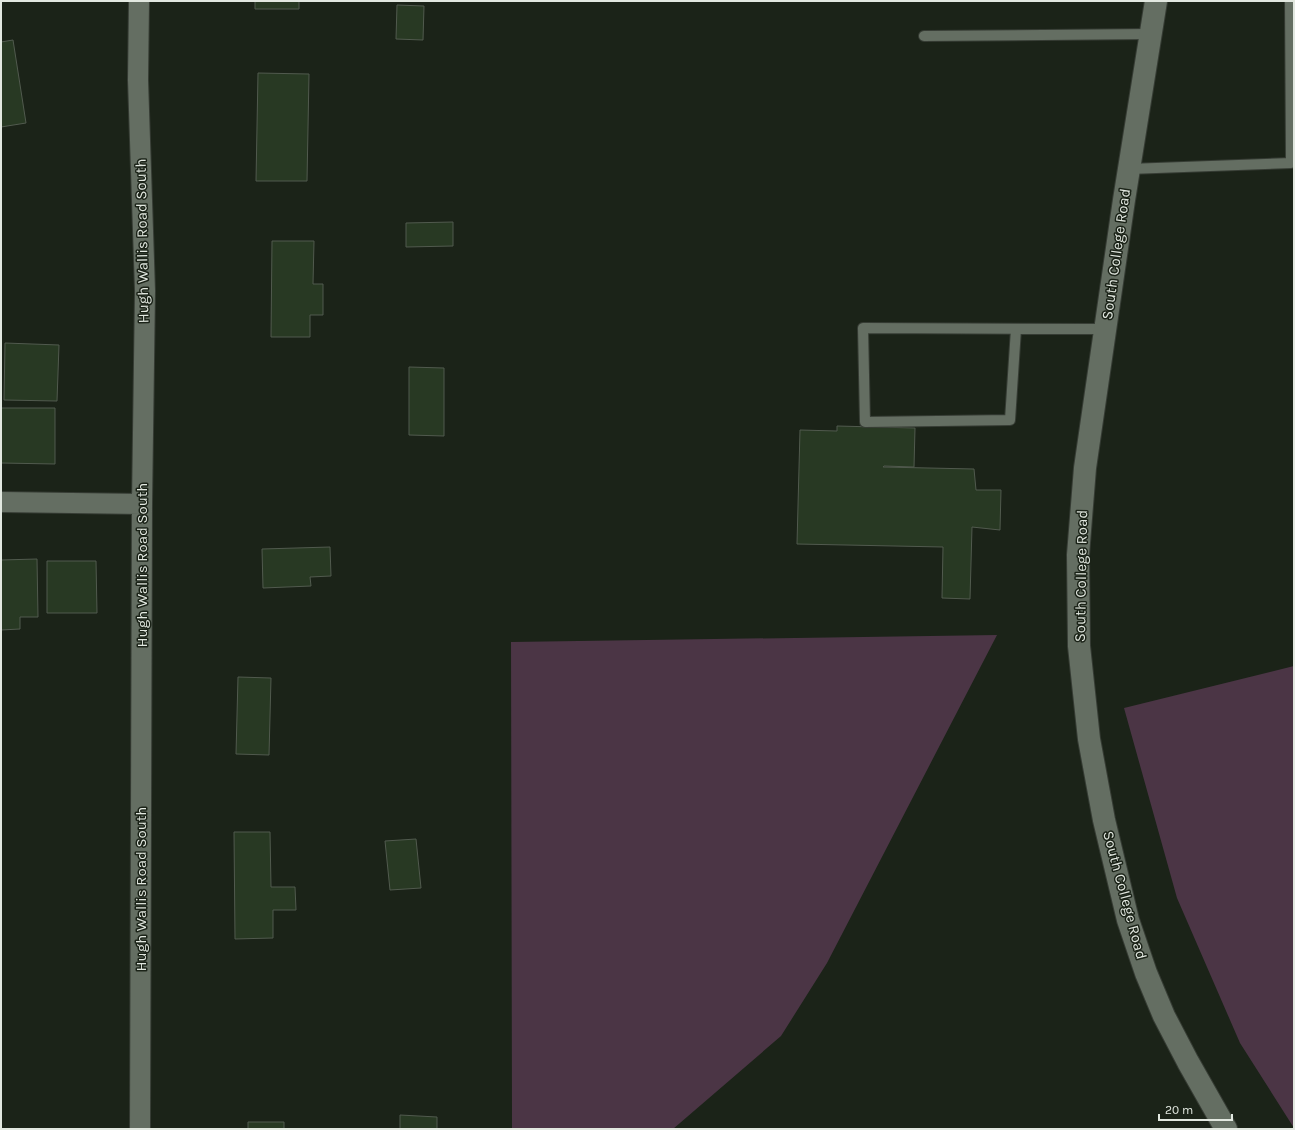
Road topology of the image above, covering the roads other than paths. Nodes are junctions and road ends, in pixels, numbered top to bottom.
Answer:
1 (139, 1) edge
2 (1156, 1) edge
3 (1290, 1) edge
4 (1150, 34) junction
5 (924, 36) dead end
6 (1129, 169) junction
7 (1016, 329) junction
8 (1105, 329) junction
9 (1, 502) edge
10 (142, 504) junction
11 (140, 1129) edge
12 (1226, 1129) edge

1 - 10 street, Hugh Wallis Road South
2 - 4 street, South College Road
3 - 6 lane
4 - 5 lane
4 - 6 street, South College Road
6 - 8 street, South College Road
7 - 7 lane
7 - 8 lane
8 - 12 street, South College Road
9 - 10 street
10 - 11 street, Hugh Wallis Road South

